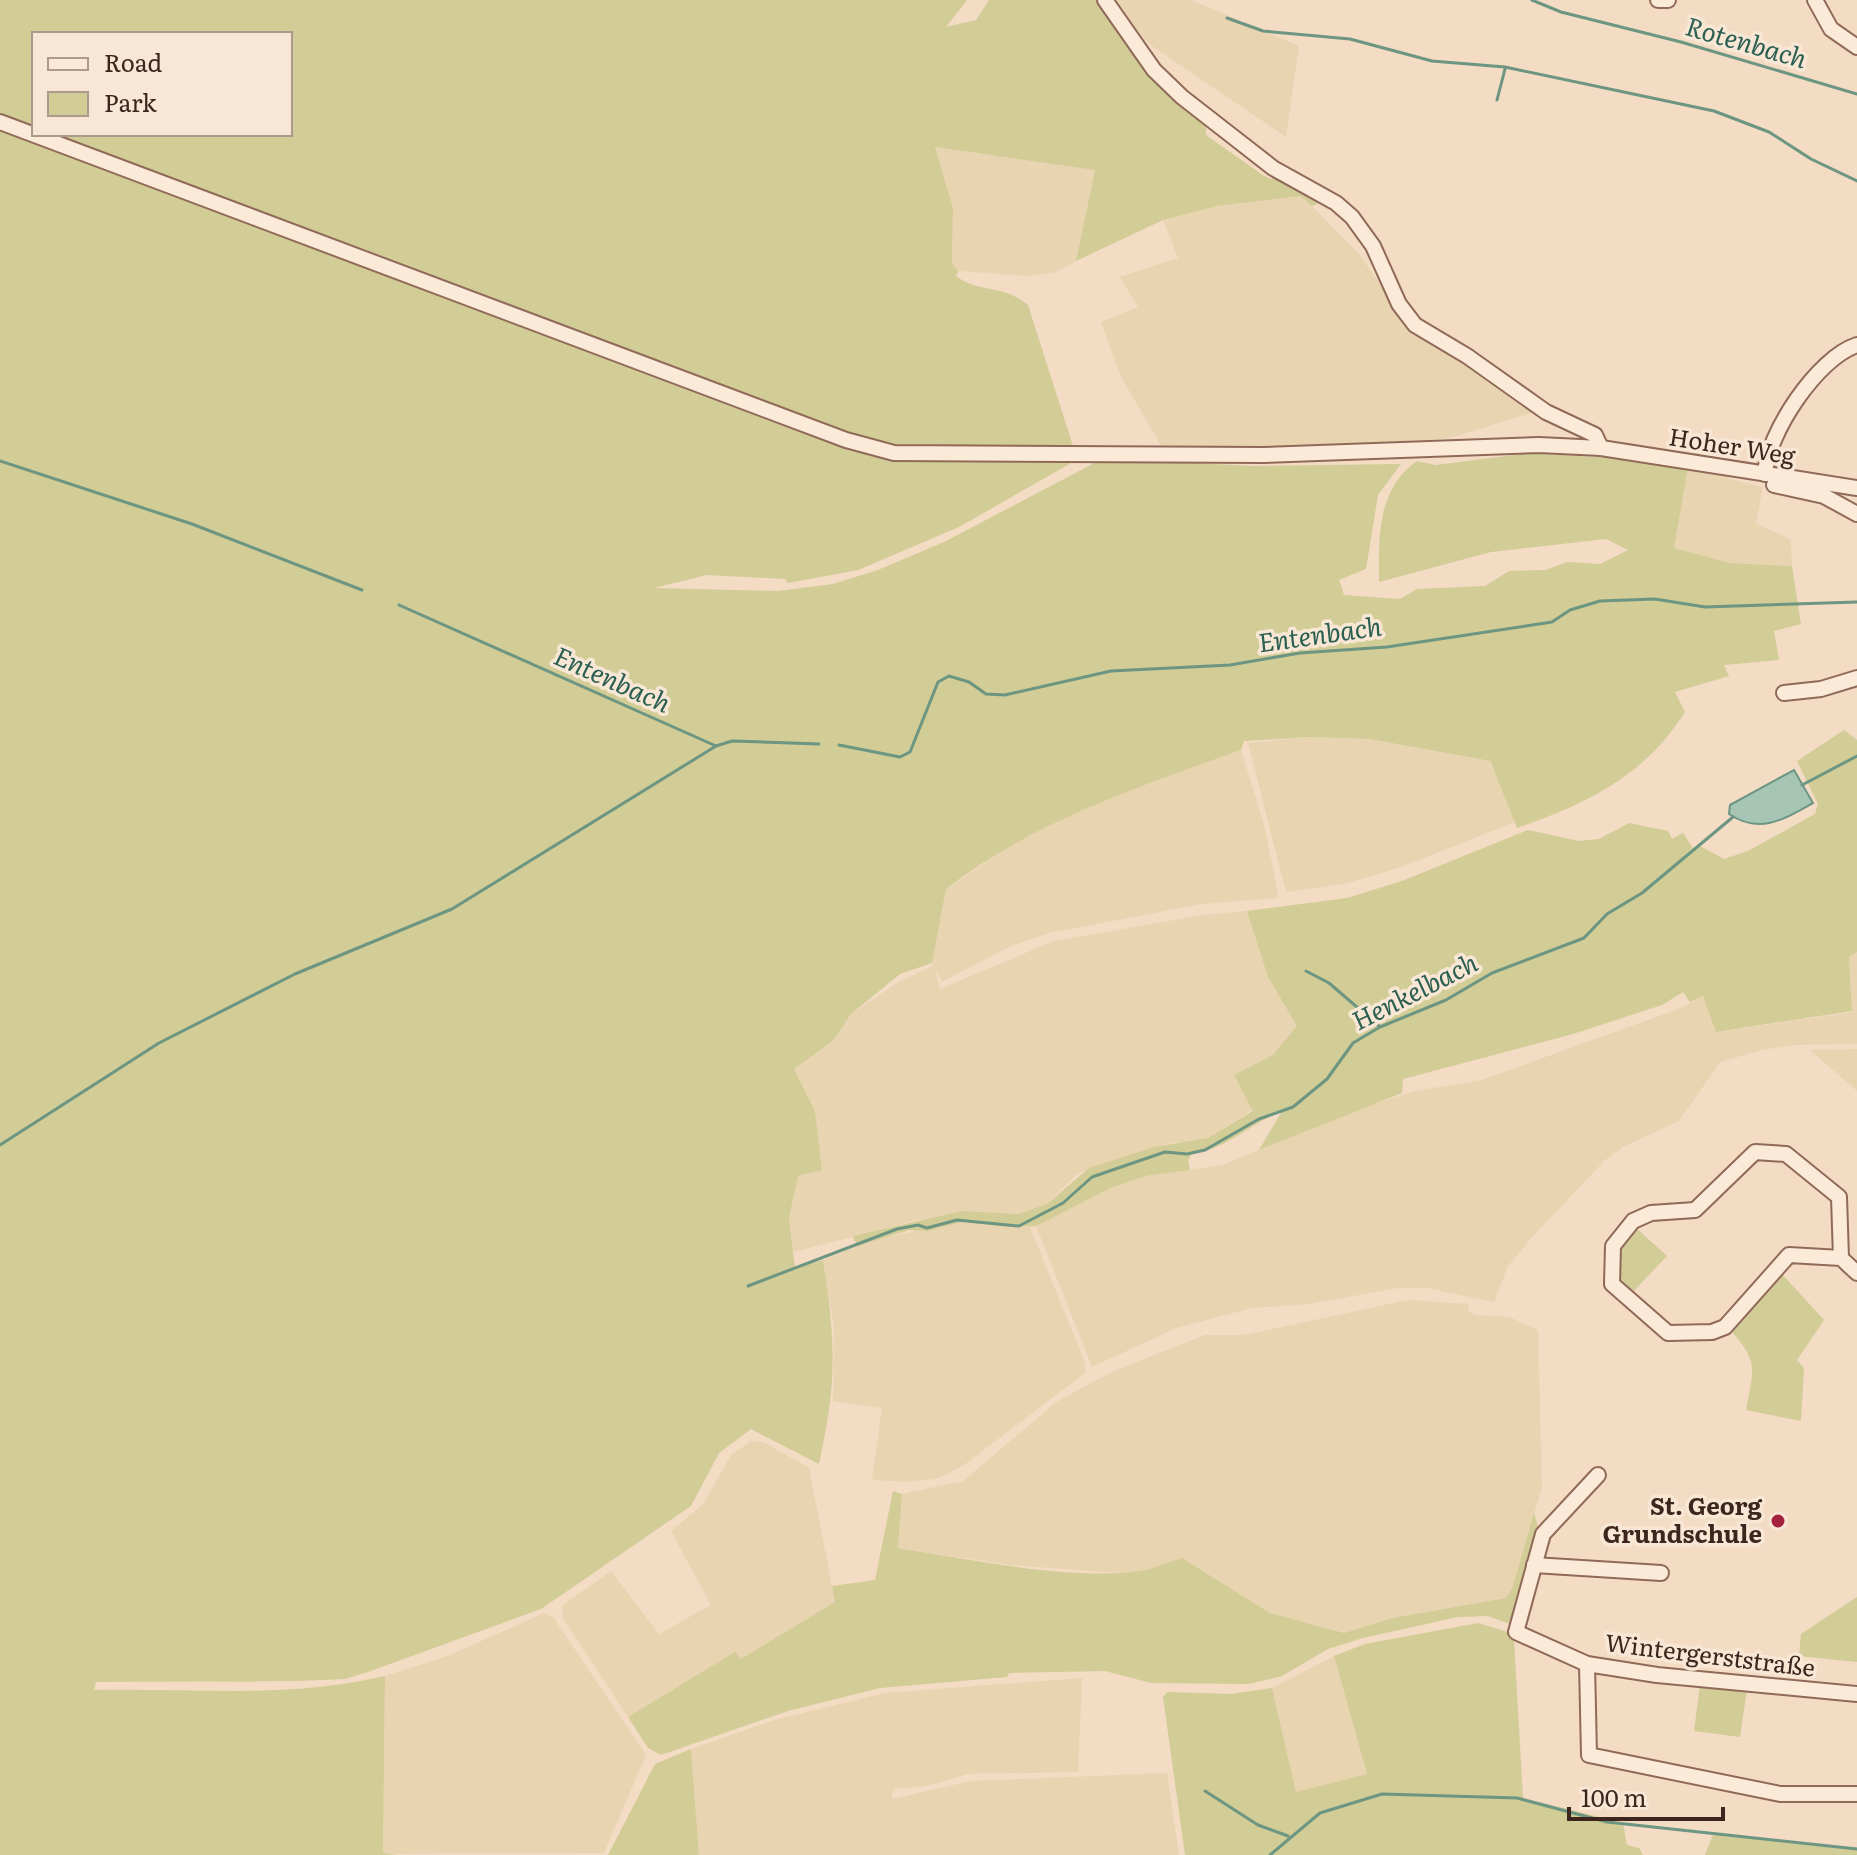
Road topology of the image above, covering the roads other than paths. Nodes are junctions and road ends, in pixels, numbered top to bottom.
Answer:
1 (1105, 0) edge
2 (1658, 0) edge
3 (1668, 0) edge
4 (1815, 0) edge
5 (1857, 47) edge
6 (0, 122) edge
7 (32, 134) edge
8 (37, 136) edge
9 (1857, 345) edge
10 (1601, 448) junction
11 (1729, 470) junction
12 (1765, 474) junction
13 (1857, 488) edge
14 (1857, 514) edge
15 (1857, 678) edge
16 (1784, 693) dead end
17 (1841, 1258) junction
18 (1857, 1273) edge
19 (1598, 1475) dead end
20 (1534, 1565) junction
21 (1661, 1573) dead end
22 (1587, 1664) junction
23 (1857, 1694) edge
24 (1857, 1794) edge

1 - 10 street
2 - 3 street
4 - 5 street
6 - 7 street, Hoher Weg
8 - 10 street, Hoher Weg
9 - 12 street
10 - 11 street, Hoher Weg
11 - 12 street, Hoher Weg
11 - 14 street
12 - 13 street, Hoher Weg
15 - 16 street
17 - 17 street
17 - 18 street
19 - 20 street
20 - 21 street
20 - 22 street, Wintergerststraße
22 - 23 street, Wintergerststraße
22 - 24 street

